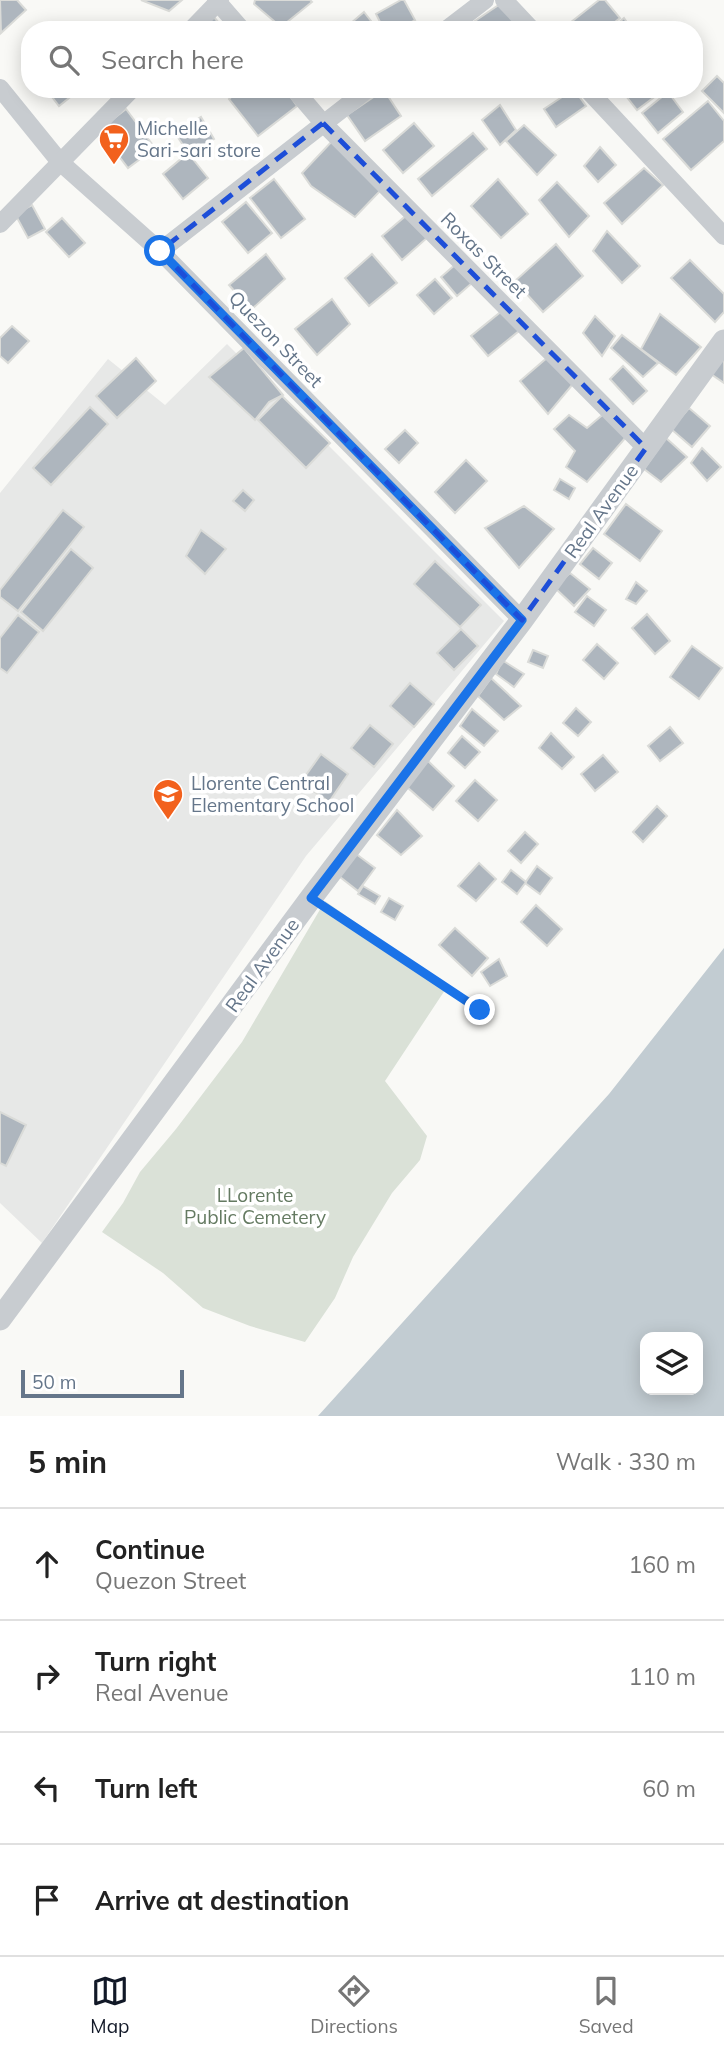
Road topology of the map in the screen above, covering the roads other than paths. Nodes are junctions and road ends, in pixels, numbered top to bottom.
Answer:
1 (485, 0) edge
2 (504, 0) edge
3 (218, 1) edge
4 (199, 21) edge
5 (235, 21) edge
6 (458, 21) edge
7 (524, 21) edge
8 (0, 88) edge
9 (123, 98) edge
10 (301, 98) edge
11 (356, 98) edge
12 (595, 98) edge
13 (323, 123) junction
14 (60, 162) junction
15 (0, 225) edge
16 (724, 236) edge
17 (160, 251) junction
18 (724, 341) edge
19 (646, 448) junction
20 (522, 620) junction
21 (0, 1319) edge

1 - 6 street
2 - 7 street
3 - 4 street
3 - 5 street
8 - 14 street, Quezon Street
9 - 14 street
10 - 13 street, Roxas Street
11 - 13 street
12 - 16 street
13 - 17 street
13 - 19 street, Roxas Street
14 - 15 street
14 - 17 street, Quezon Street
17 - 20 street, Quezon Street
18 - 19 street, Real Avenue
19 - 20 street, Real Avenue
20 - 21 street, Real Avenue

